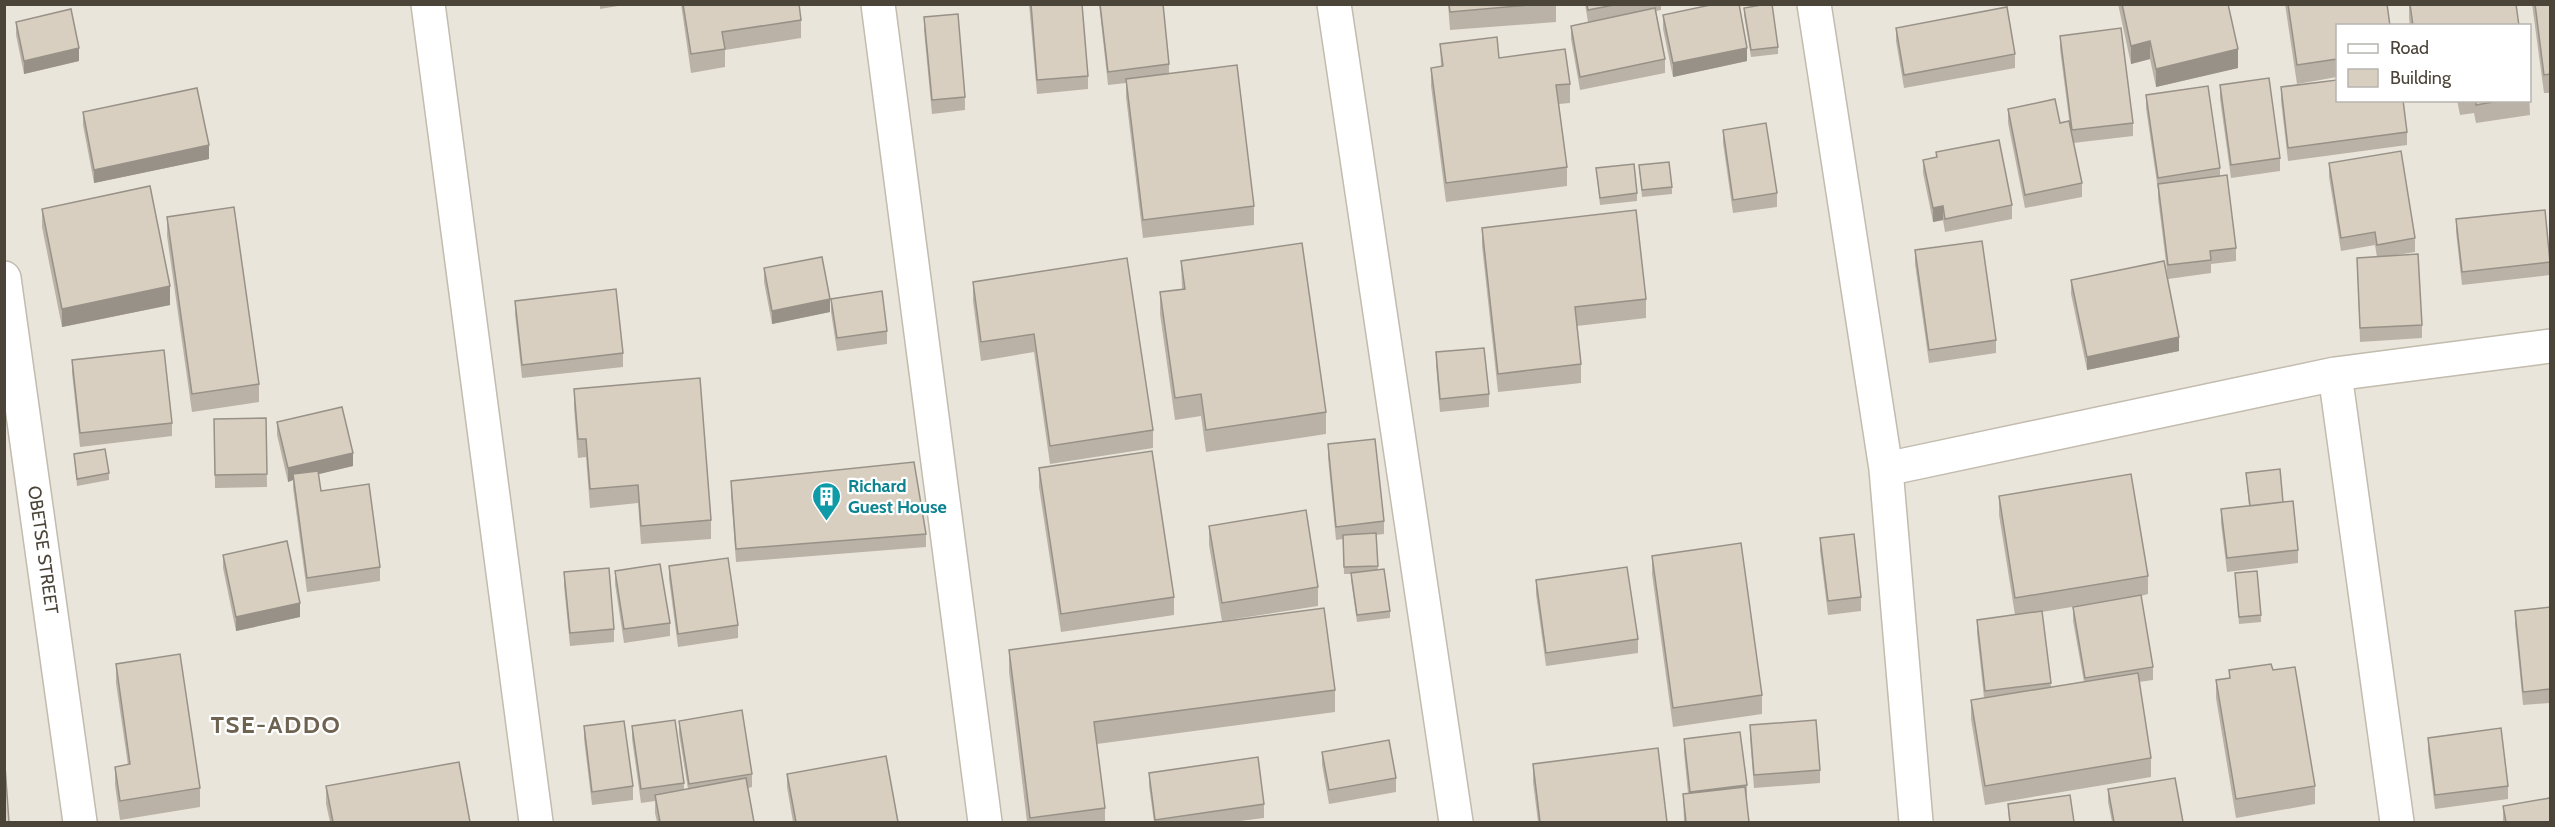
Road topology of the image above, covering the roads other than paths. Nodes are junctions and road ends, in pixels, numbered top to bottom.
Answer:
1 (428, 4) edge
2 (878, 4) edge
3 (1334, 4) edge
4 (1814, 4) edge
5 (4, 278) edge
6 (2550, 346) edge
7 (2336, 374) junction
8 (1886, 469) junction
9 (80, 822) edge
10 (536, 822) edge
11 (985, 822) edge
12 (1456, 822) edge
13 (1916, 822) edge
14 (2397, 822) edge

1 - 10 street
2 - 11 street
3 - 12 street
4 - 8 street
5 - 9 street, OBETSE STREET
6 - 7 street
7 - 8 street
7 - 14 street
8 - 13 street

